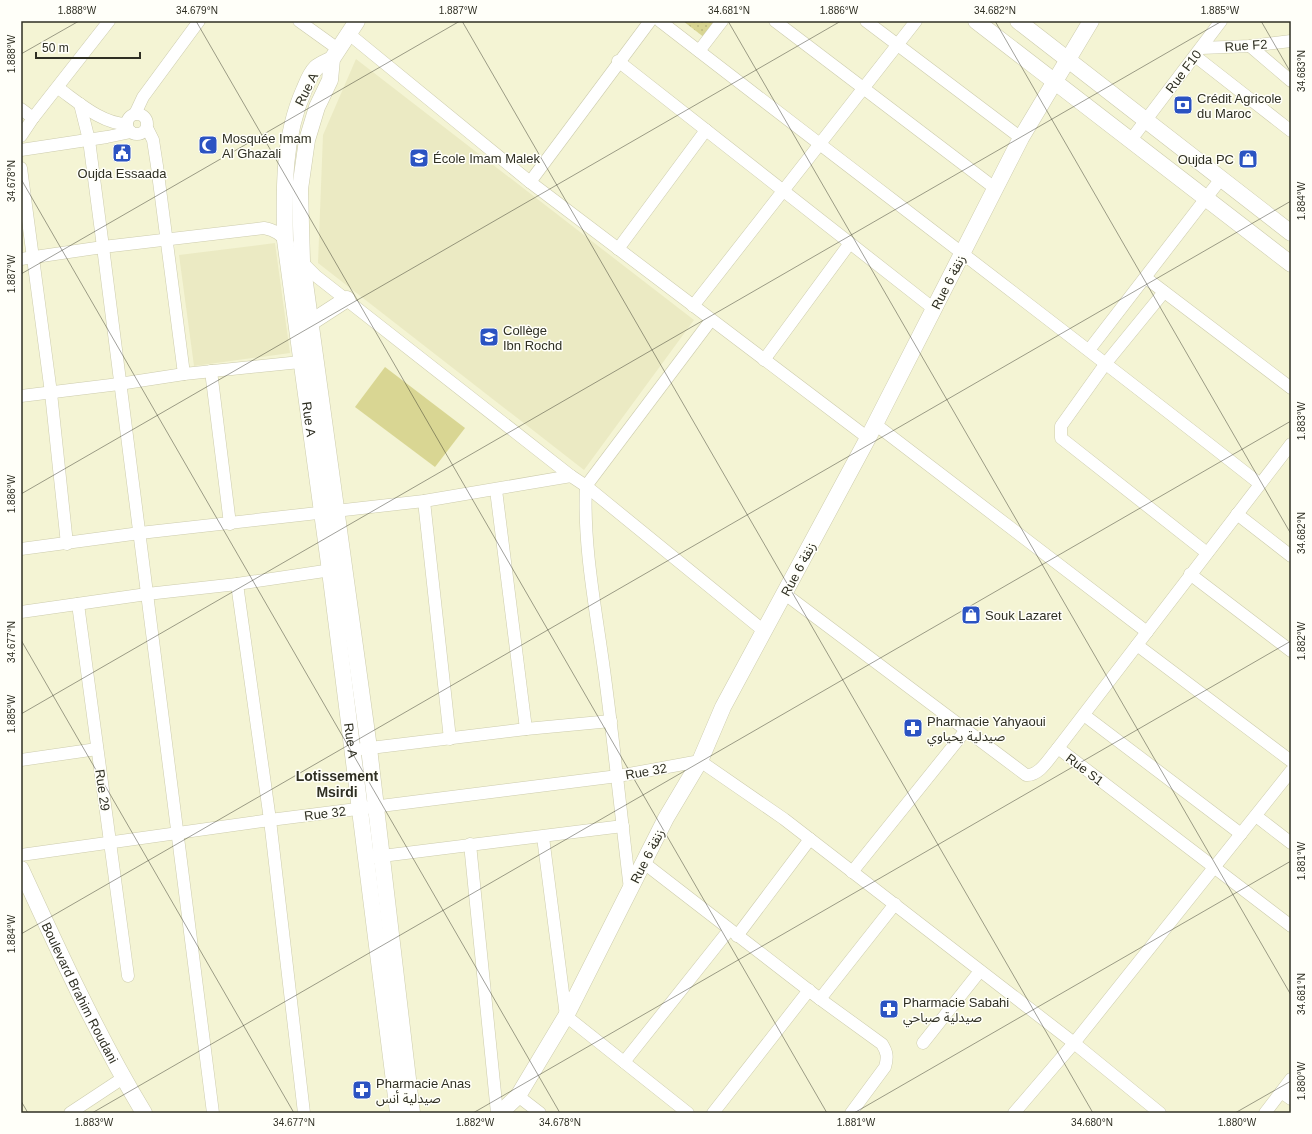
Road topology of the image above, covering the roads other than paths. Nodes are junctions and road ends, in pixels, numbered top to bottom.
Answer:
1 (109, 21) edge
2 (199, 21) edge
3 (299, 21) edge
4 (660, 21) edge
5 (722, 21) edge
6 (776, 21) edge
7 (866, 21) edge
8 (916, 21) edge
9 (976, 21) edge
10 (1018, 21) edge
11 (1091, 21) edge
12 (1221, 21) edge
13 (644, 23) edge
14 (353, 28) edge
15 (1291, 42) edge
16 (898, 45) junction
17 (1250, 46) junction
18 (699, 51) junction
19 (1198, 52) junction
20 (335, 54) junction
21 (618, 61) junction
22 (1069, 61) junction
23 (1291, 81) edge
24 (1056, 82) junction
25 (58, 88) junction
26 (864, 88) junction
27 (80, 104) junction
28 (21, 109) edge
29 (135, 114) junction
30 (32, 118) junction
31 (1145, 122) junction
32 (129, 128) junction
33 (147, 128) junction
34 (706, 130) junction
35 (1291, 131) edge
36 (21, 136) edge
37 (1021, 138) junction
38 (89, 140) junction
39 (1130, 140) junction
40 (820, 144) junction
41 (21, 150) edge
42 (21, 168) edge
43 (1220, 180) junction
44 (530, 182) junction
45 (996, 189) junction
46 (784, 191) junction
47 (1206, 199) junction
48 (1291, 233) edge
49 (165, 240) junction
50 (285, 240) junction
51 (850, 243) junction
52 (103, 247) junction
53 (618, 249) junction
54 (962, 254) junction
55 (34, 258) junction
56 (21, 259) edge
57 (302, 261) junction
58 (1291, 264) edge
59 (1146, 278) junction
60 (1164, 292) junction
61 (347, 299) junction
62 (693, 306) junction
63 (934, 309) junction
64 (711, 320) junction
65 (310, 323) junction
66 (1090, 350) junction
67 (764, 360) junction
68 (308, 361) junction
69 (1106, 363) junction
70 (211, 371) junction
71 (184, 374) junction
72 (120, 384) junction
73 (1291, 388) edge
74 (51, 394) junction
75 (21, 396) edge
76 (875, 424) junction
77 (868, 438) junction
78 (1291, 444) edge
79 (1286, 459) edge
80 (570, 476) junction
81 (1260, 484) junction
82 (586, 486) junction
83 (496, 490) junction
84 (424, 501) junction
85 (328, 511) junction
86 (1237, 514) junction
87 (230, 524) junction
88 (140, 533) junction
89 (67, 544) junction
90 (21, 549) edge
91 (1207, 553) junction
92 (1291, 556) edge
93 (337, 569) junction
94 (1190, 574) junction
95 (237, 584) junction
96 (147, 594) junction
97 (785, 594) junction
98 (78, 604) junction
99 (21, 612) edge
100 (764, 631) junction
101 (1147, 632) junction
102 (1137, 645) junction
103 (1291, 651) edge
104 (1084, 715) junction
105 (611, 721) junction
106 (526, 729) junction
107 (966, 730) junction
108 (450, 739) junction
109 (369, 748) junction
110 (1058, 748) junction
111 (97, 749) junction
112 (352, 751) junction
113 (21, 760) edge
114 (700, 761) junction
115 (1291, 762) edge
116 (1291, 771) edge
117 (618, 776) junction
118 (367, 808) junction
119 (1256, 816) junction
120 (270, 820) junction
121 (623, 826) junction
122 (177, 833) junction
123 (1241, 834) junction
124 (543, 837) junction
125 (810, 839) junction
126 (110, 843) junction
127 (1291, 843) edge
128 (470, 844) junction
129 (21, 855) edge
130 (374, 857) junction
131 (644, 863) junction
132 (1214, 868) junction
133 (21, 869) edge
134 (852, 872) junction
135 (630, 889) junction
136 (894, 904) junction
137 (1291, 926) edge
138 (733, 933) junction
139 (980, 971) junction
140 (388, 972) junction
141 (128, 976) dead end
142 (808, 990) junction
143 (820, 999) junction
144 (566, 1016) junction
145 (923, 1043) dead end
146 (1074, 1043) junction
147 (624, 1062) junction
148 (123, 1078) junction
149 (1291, 1079) edge
150 (1281, 1092) junction
151 (518, 1096) junction
152 (1291, 1099) edge
153 (70, 1113) edge
154 (144, 1113) edge
155 (213, 1113) edge
156 (304, 1113) edge
157 (398, 1113) edge
158 (412, 1113) edge
159 (499, 1113) edge
160 (540, 1113) edge
161 (688, 1113) edge
162 (713, 1113) edge
163 (851, 1113) edge
164 (1014, 1113) edge
165 (1160, 1113) edge
166 (1265, 1113) edge

1 - 25 street
2 - 29 street
3 - 20 street
4 - 18 street
5 - 18 street
6 - 26 street
7 - 16 street
8 - 16 street
9 - 24 street
10 - 22 street
11 - 22 street, Rue 6 زنقة
12 - 19 street, Rue F10
13 - 21 street
14 - 20 street
14 - 44 street
15 - 17 street, Rue F2
16 - 26 street
16 - 37 street
17 - 19 street, Rue F2
17 - 23 street
18 - 40 street
19 - 31 street, Rue F10
19 - 35 street
20 - 50 street, Rue A
20 - 57 street, Rue A
21 - 34 street
21 - 44 street
22 - 24 street, Rue 6 زنقة
22 - 31 street
24 - 37 street, Rue 6 زنقة
24 - 39 street
25 - 27 street
25 - 30 street
26 - 40 street
26 - 45 street
27 - 32 street
27 - 38 street
28 - 30 street
29 - 32 street
29 - 33 street
30 - 36 street
31 - 39 street, Rue F10
31 - 43 street
32 - 33 street
32 - 38 street
33 - 49 street
34 - 46 street
34 - 53 street
37 - 45 street, Rue 6 زنقة
38 - 41 street
38 - 52 street
39 - 47 street
40 - 46 street
40 - 54 street
42 - 55 street
43 - 47 street
43 - 48 street
44 - 53 street
45 - 54 street, Rue 6 زنقة
46 - 51 street
46 - 62 street
47 - 58 street
47 - 59 street
49 - 50 street
49 - 52 street
49 - 71 street
50 - 57 street
50 - 68 street, Rue A
51 - 63 street
51 - 67 street
52 - 55 street
52 - 72 street
53 - 62 street
54 - 63 street, Rue 6 زنقة
54 - 66 street
55 - 56 street
55 - 74 street
57 - 61 street
57 - 65 street, Rue A
59 - 60 street
59 - 66 street
60 - 69 street
60 - 73 street
61 - 65 street
61 - 80 street
62 - 64 street
63 - 76 street, Rue 6 زنقة
64 - 67 street
64 - 82 street
65 - 68 street, Rue A
66 - 69 street
67 - 77 street
68 - 70 street
68 - 85 street, Rue A
69 - 81 street
69 - 91 street
70 - 71 street
70 - 87 street
71 - 72 street
72 - 74 street
72 - 88 street
74 - 75 street
74 - 89 street
76 - 77 street, Rue 6 زنقة
76 - 101 street
77 - 97 street, Rue 6 زنقة
78 - 79 street
79 - 81 street
80 - 82 street
80 - 83 street
81 - 86 street
82 - 100 street
82 - 105 street
83 - 84 street
83 - 106 street
84 - 85 street
84 - 108 street
85 - 87 street
85 - 93 street, Rue A
86 - 91 street
86 - 92 street
87 - 88 street
88 - 89 street
88 - 96 street
89 - 90 street
91 - 94 street
93 - 95 street
93 - 109 street, Rue A
93 - 112 street, Rue A
94 - 101 street
94 - 103 street
95 - 96 street
95 - 120 street
96 - 98 street
96 - 122 street
97 - 100 street, Rue 6 زنقة
97 - 107 street, Rue S1
98 - 99 street
98 - 111 street, Rue 29
100 - 114 street, Rue 6 زنقة
101 - 102 street
102 - 104 street
102 - 115 street
104 - 110 street
104 - 123 street
105 - 106 street
105 - 117 street
106 - 108 street
107 - 110 street, Rue S1
107 - 134 street
108 - 109 street
109 - 112 street
109 - 118 street, Rue A
110 - 132 street, Rue S1
111 - 113 street
111 - 126 street, Rue 29
112 - 118 street, Rue A
114 - 117 street, Rue 32
114 - 125 street
114 - 131 street, Rue 6 زنقة
116 - 119 street
117 - 118 street, Rue 32
117 - 121 street
118 - 120 street, Rue 32
118 - 130 street, Rue A
119 - 123 street
119 - 127 street
120 - 122 street, Rue 32
120 - 156 street
121 - 124 street
121 - 135 street
122 - 126 street, Rue 32
122 - 155 street
123 - 132 street
124 - 128 street
124 - 144 street
125 - 134 street
125 - 138 street
126 - 129 street, Rue 32
126 - 141 street, Rue 29
128 - 130 street
128 - 159 street
130 - 140 street, Rue A
131 - 135 street, Rue 6 زنقة
131 - 138 street
132 - 137 street, Rue S1
132 - 146 street
133 - 148 street, Boulevard Brahim Roudani
134 - 136 street
135 - 144 street, Rue 6 زنقة
136 - 139 street
136 - 143 street
138 - 142 street
138 - 147 street
139 - 145 street
139 - 146 street
140 - 157 street, Rue A
140 - 158 street, Rue A
142 - 143 street
142 - 162 street
143 - 163 street
144 - 147 street
144 - 151 street, Rue 6 زنقة
146 - 164 street
146 - 165 street
147 - 161 street
148 - 153 street
148 - 154 street, Boulevard Brahim Roudani
149 - 150 street
150 - 152 street
150 - 166 street
151 - 159 street, Rue 6 زنقة
151 - 160 street

